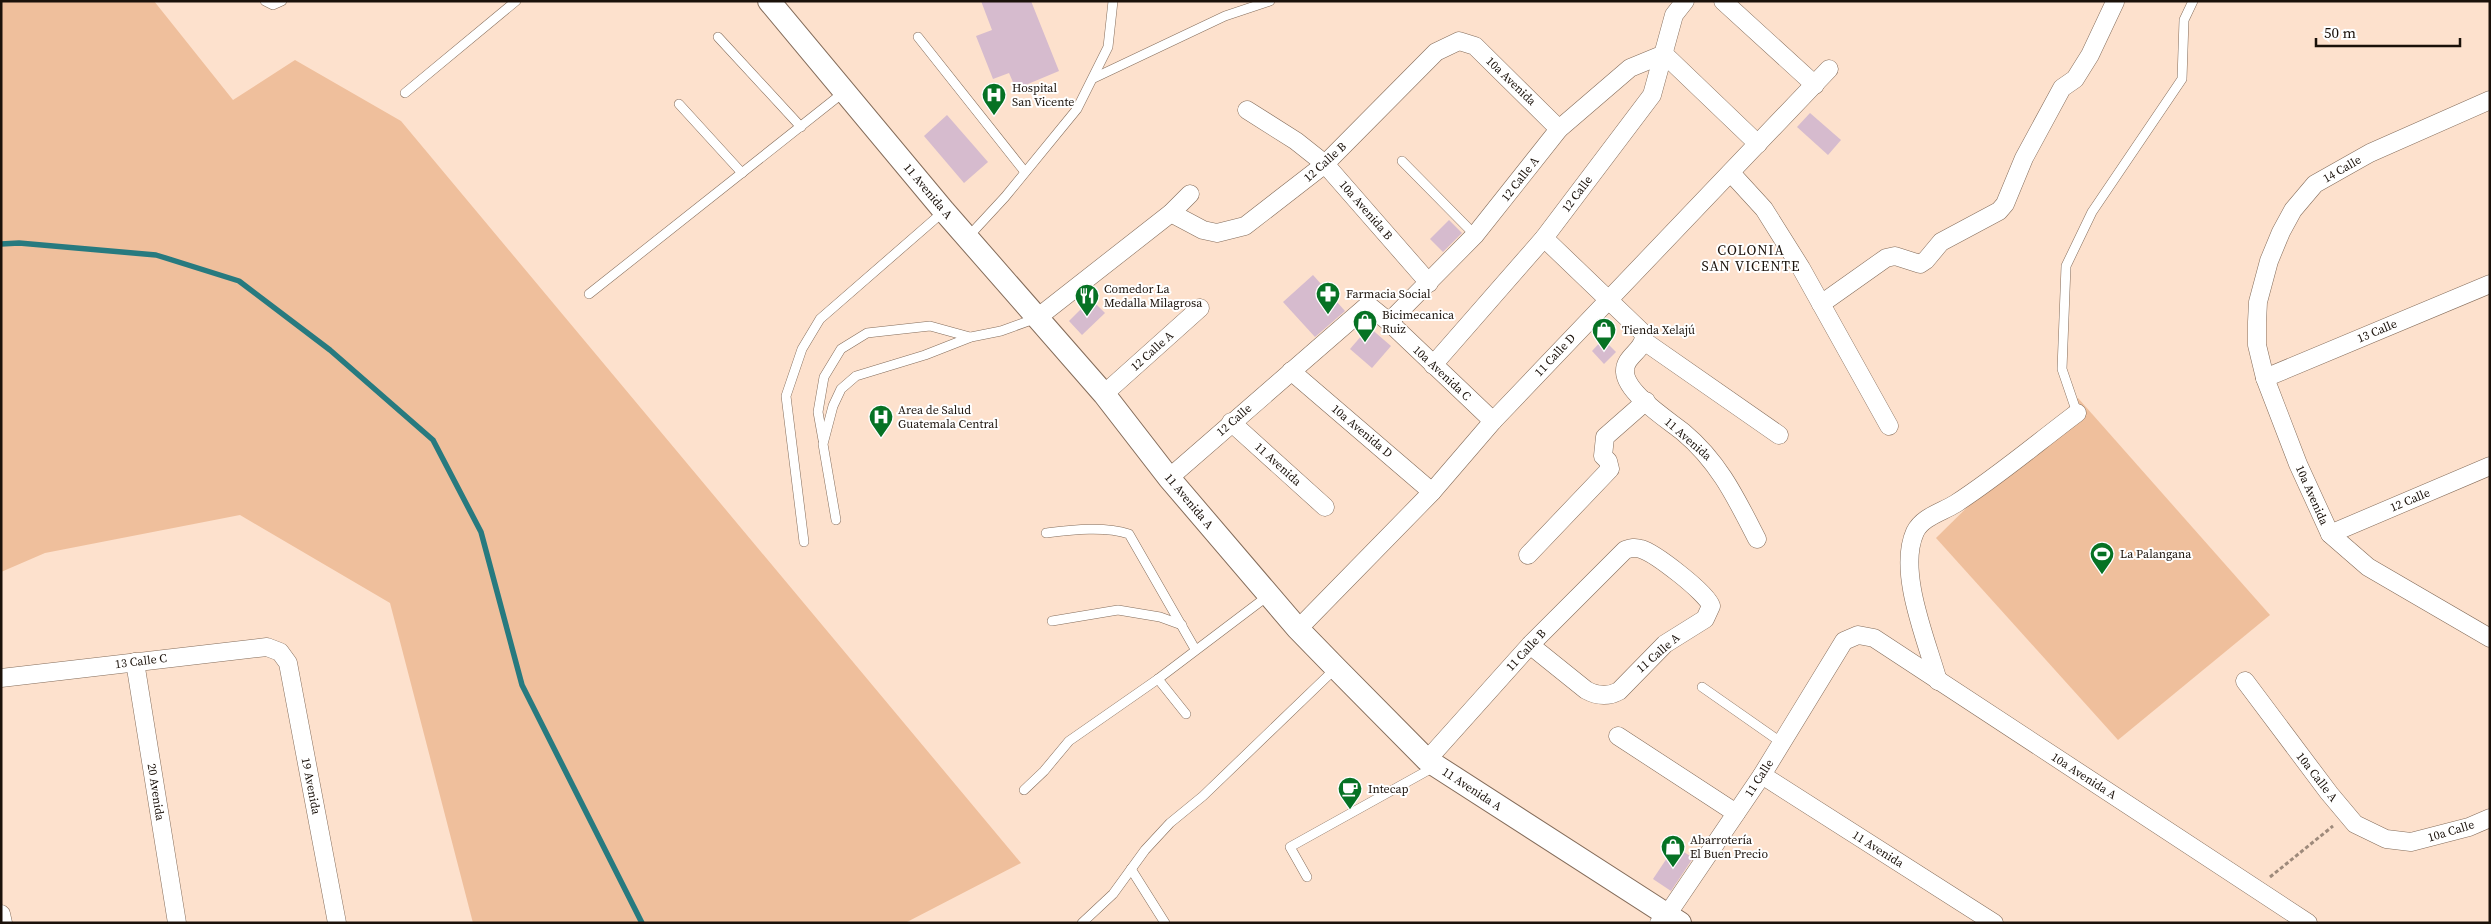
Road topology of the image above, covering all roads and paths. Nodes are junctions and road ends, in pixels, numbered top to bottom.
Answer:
1 (265, 1) edge
2 (282, 1) edge
3 (516, 1) edge
4 (769, 1) edge
5 (1114, 1) edge
6 (1270, 1) edge
7 (1685, 1) edge
8 (1723, 1) edge
9 (2193, 1) edge
10 (2115, 2) dead end
11 (1674, 8) edge
12 (718, 37) dead end
13 (918, 38) dead end
14 (1459, 40) joint
15 (1664, 54) junction
16 (1829, 69) dead end
17 (1094, 78) junction
18 (1815, 85) junction
19 (845, 92) junction
20 (405, 93) dead end
21 (2490, 100) edge
22 (679, 104) dead end
23 (1247, 110) dead end
24 (801, 127) junction
25 (1560, 129) junction
26 (1758, 144) junction
27 (1402, 162) dead end
28 (1326, 164) junction
29 (1025, 172) junction
30 (742, 173) junction
31 (1731, 173) junction
32 (1190, 194) dead end
33 (944, 211) junction
34 (1171, 213) junction
35 (1475, 235) junction
36 (967, 238) junction
37 (1544, 238) junction
38 (1429, 283) junction
39 (2490, 284) edge
40 (590, 294) dead end
41 (1607, 300) junction
42 (2258, 302) joint
43 (1821, 304) junction
44 (1368, 305) joint
45 (1200, 308) dead end
46 (1037, 318) junction
47 (1389, 322) junction
48 (971, 337) junction
49 (1644, 341) junction
50 (1433, 365) junction
51 (1291, 371) junction
52 (2265, 378) junction
53 (1104, 394) junction
54 (1646, 401) junction
55 (2077, 413) joint
56 (1493, 421) junction
57 (1231, 422) junction
58 (1889, 426) dead end
59 (1779, 435) dead end
60 (823, 444) junction
61 (2490, 466) edge
62 (1169, 478) junction
63 (1432, 492) junction
64 (1325, 507) dead end
65 (836, 520) dead end
66 (1046, 533) dead end
67 (2330, 534) junction
68 (1757, 539) dead end
69 (804, 542) dead end
70 (1528, 555) dead end
71 (1269, 595) junction
72 (1711, 606) joint
73 (1052, 621) dead end
74 (1182, 625) junction
75 (1298, 628) junction
76 (1858, 635) joint
77 (2490, 638) edge
78 (1530, 644) junction
79 (1195, 649) junction
80 (280, 652) joint
81 (135, 662) junction
82 (1336, 668) junction
83 (1, 678) edge
84 (1158, 679) junction
85 (1938, 680) junction
86 (2245, 680) dead end
87 (1702, 687) dead end
88 (1186, 714) dead end
89 (1618, 736) dead end
90 (1782, 743) junction
91 (1432, 763) junction
92 (1762, 775) junction
93 (1024, 790) dead end
94 (1736, 813) junction
95 (2348, 814) junction
96 (2490, 818) edge
97 (2411, 842) joint
98 (1131, 869) junction
99 (1307, 877) dead end
100 (2256, 889) junction
101 (1, 914) edge
102 (1669, 920) edge
103 (3, 923) edge
104 (177, 923) edge
105 (337, 923) edge
106 (1082, 923) edge
107 (1165, 923) edge
108 (1994, 923) edge
109 (2308, 923) edge

1 - 2 lane
3 - 20 lane
4 - 19 street, 11 Avenida A
5 - 17 lane
6 - 17 lane
7 - 11 street, 12 Calle
8 - 18 street
9 - 55 lane
10 - 43 street
11 - 15 street, 12 Calle
12 - 24 lane
13 - 29 lane
14 - 25 street, 10a Avenida
14 - 28 street, 12 Calle B
15 - 25 street, 12 Calle A
15 - 26 street
15 - 37 street, 12 Calle
16 - 18 street, 11 Calle D
17 - 29 lane
18 - 26 street, 11 Calle D
19 - 24 lane
19 - 33 street, 11 Avenida A
21 - 42 street, 14 Calle
22 - 30 lane
23 - 28 street, 10a Avenida B
24 - 30 lane
25 - 35 street, 12 Calle A
26 - 31 street, 11 Calle D
27 - 35 lane
28 - 34 street, 12 Calle B
28 - 38 street, 10a Avenida B
29 - 36 lane
30 - 40 lane
31 - 41 street, 11 Calle D
31 - 43 street
32 - 34 street
33 - 36 street, 11 Avenida A
33 - 69 lane
34 - 46 street
35 - 38 street, 12 Calle A
36 - 46 street, 11 Avenida A
37 - 41 street
37 - 50 street, 12 Calle
38 - 47 street, 12 Calle A
39 - 52 street, 13 Calle
41 - 49 street
41 - 56 street, 11 Calle D
42 - 52 street, 10a Avenida
43 - 58 street
44 - 47 street, 10a Avenida C
44 - 51 street, 12 Calle
45 - 53 street, 12 Calle A
46 - 48 lane
46 - 53 street, 11 Avenida A
47 - 50 street, 10a Avenida C
48 - 60 lane
48 - 60 lane
49 - 54 street, 11 Avenida
49 - 59 street
50 - 56 street, 10a Avenida C
51 - 57 street, 12 Calle
51 - 63 street, 10a Avenida D
52 - 67 street, 10a Avenida
53 - 62 street, 11 Avenida A
54 - 68 street, 11 Avenida
54 - 70 street
55 - 85 street
56 - 63 street, 11 Calle D
57 - 62 street, 12 Calle
57 - 64 street, 11 Avenida
60 - 65 lane
61 - 67 street, 12 Calle
62 - 71 street, 11 Avenida A
63 - 75 street, 11 Calle D
66 - 74 lane
67 - 77 street, 10a Avenida
71 - 75 street, 11 Avenida A
71 - 79 lane
72 - 78 street, 11 Calle A
72 - 78 street, 11 Calle B
73 - 74 lane
74 - 79 lane
75 - 82 street, 11 Avenida A
76 - 85 street, 10a Avenida A
76 - 90 street, 11 Calle
78 - 91 street, 11 Calle B
79 - 84 lane
80 - 81 street, 13 Calle C
80 - 105 street, 19 Avenida
81 - 83 street, 13 Calle C
81 - 104 street, 20 Avenida
82 - 91 street, 11 Avenida A
82 - 98 lane
84 - 88 lane
84 - 93 lane
85 - 100 street, 10a Avenida A
86 - 95 street, 10a Calle A
87 - 90 lane
89 - 94 street
90 - 92 street, 11 Calle
91 - 99 lane
91 - 102 street, 11 Avenida A
92 - 94 street, 11 Calle
92 - 108 street, 11 Avenida
94 - 102 street, 11 Calle
95 - 97 street, 10a Calle A
95 - 100 path
96 - 97 street, 10a Calle
98 - 106 lane
98 - 107 lane
100 - 109 street, 10a Avenida A
101 - 103 street

